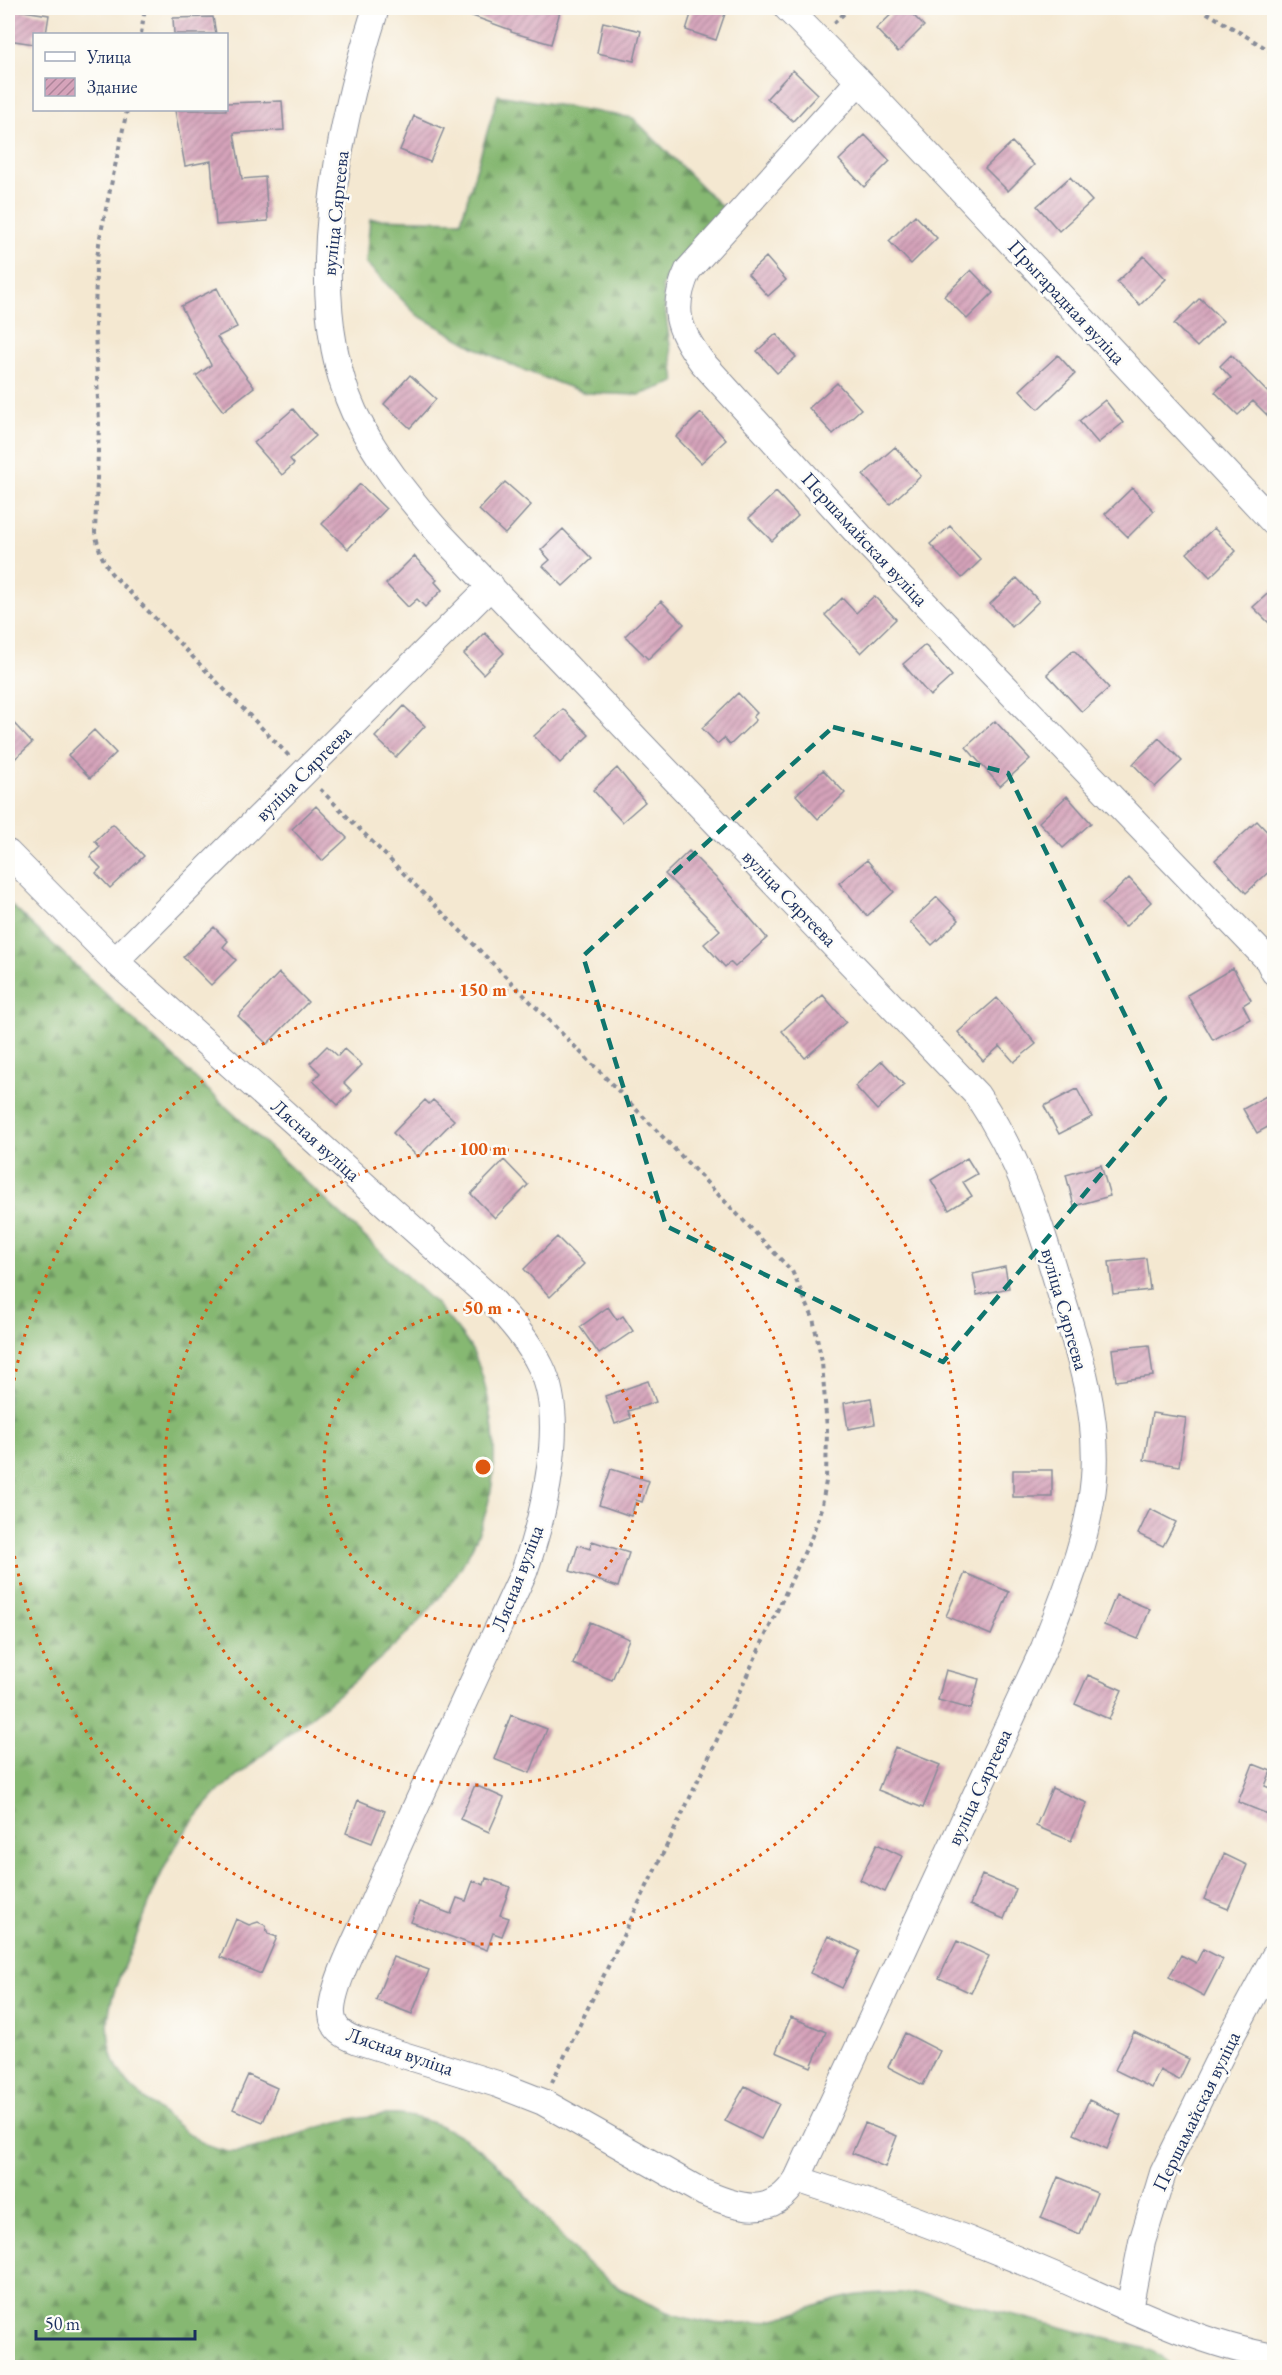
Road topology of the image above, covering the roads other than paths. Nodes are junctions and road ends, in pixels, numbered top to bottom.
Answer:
1 (376, 8) edge
2 (787, 8) edge
3 (860, 81) junction
4 (1275, 524) edge
5 (491, 586) junction
6 (8, 853) edge
7 (115, 961) junction
8 (1275, 972) edge
9 (1275, 1957) edge
10 (543, 2102) joint
11 (796, 2179) junction
12 (1129, 2308) junction
13 (1275, 2357) edge

1 - 5 street, вуліца Сяргеева
2 - 3 street
3 - 4 street, Прыгарадная вуліца
3 - 8 street, Першамайская вуліца
5 - 7 street, вуліца Сяргеева
5 - 11 street, вуліца Сяргеева
6 - 7 street, Лясная вуліца
7 - 10 street, Лясная вуліца
9 - 12 street, Першамайская вуліца
10 - 11 street, вуліца Сяргеева
11 - 12 street
12 - 13 street

